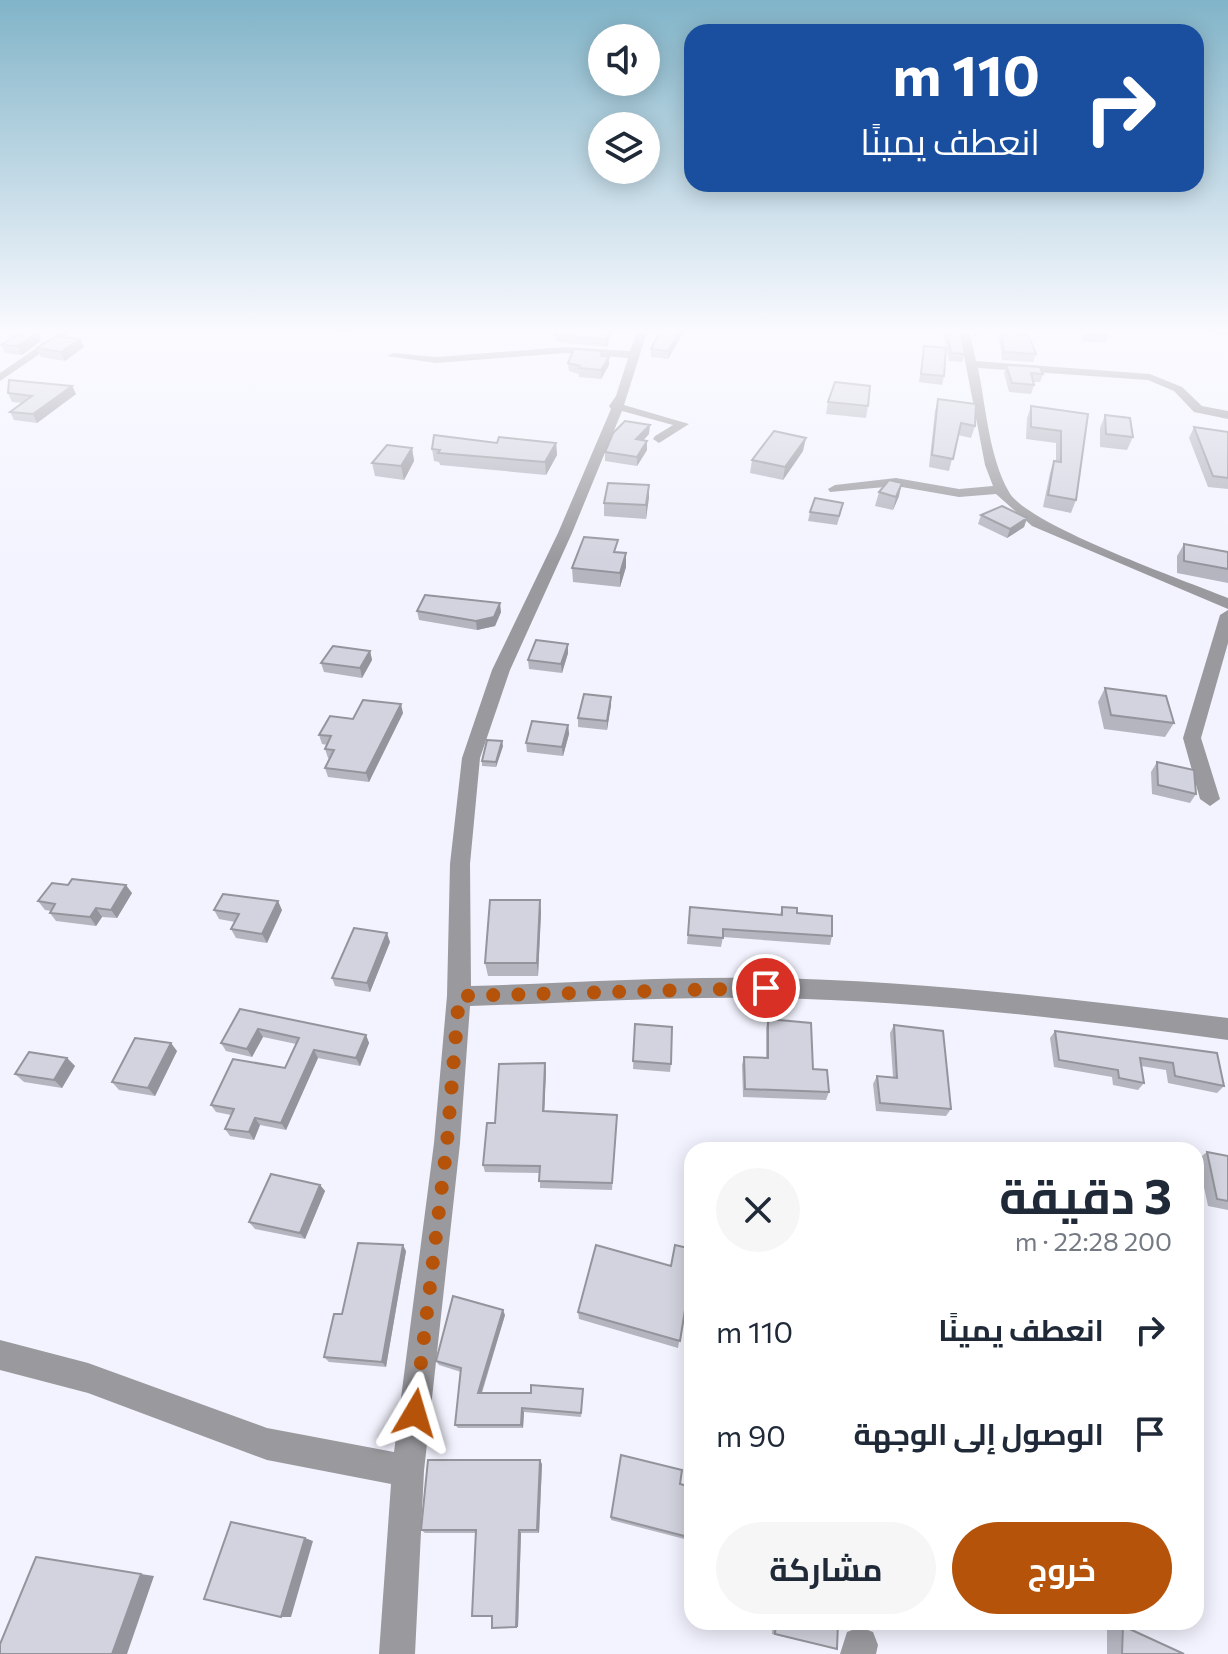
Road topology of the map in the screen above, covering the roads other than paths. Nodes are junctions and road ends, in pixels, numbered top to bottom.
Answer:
1 (615, 406) joint
2 (981, 406) edge
3 (1195, 406) edge
4 (1228, 415) edge
5 (659, 439) dead end
6 (835, 489) dead end
7 (1000, 490) junction
8 (1228, 604) edge
9 (1228, 615) edge
10 (1210, 799) dead end
11 (459, 996) junction
12 (1228, 1029) edge
13 (0, 1355) edge
14 (408, 1471) junction
15 (397, 1654) edge

1 - 5 street
1 - 11 street
2 - 7 street
3 - 4 street
6 - 7 street
7 - 8 street
9 - 10 street
11 - 12 street
11 - 14 street
13 - 14 street
14 - 15 street

